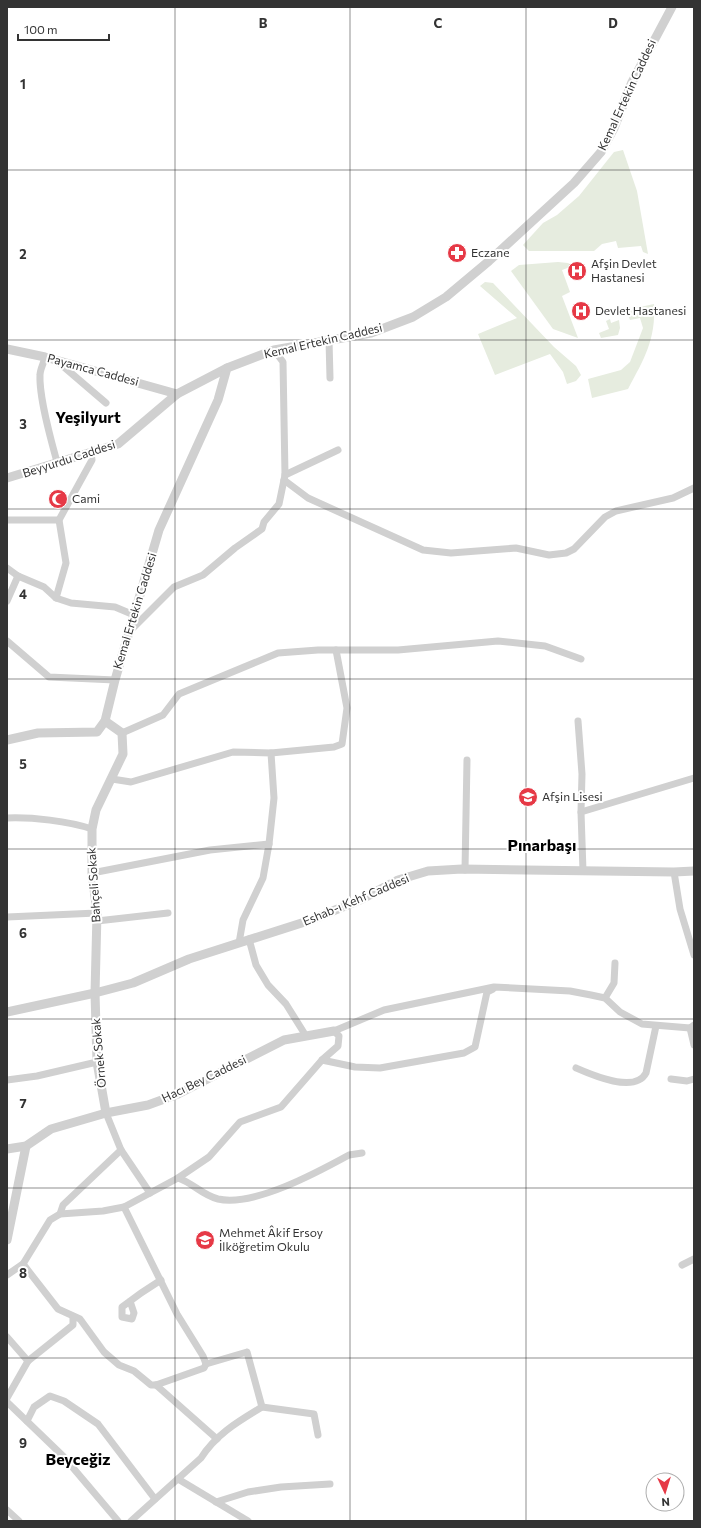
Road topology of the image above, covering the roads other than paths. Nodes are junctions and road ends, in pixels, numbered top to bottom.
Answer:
1 (672, 7) edge
2 (329, 340) junction
3 (7, 349) edge
4 (274, 350) junction
5 (45, 357) junction
6 (57, 360) junction
7 (226, 368) junction
8 (330, 378) dead end
9 (178, 394) junction
10 (106, 403) dead end
11 (338, 450) dead end
12 (91, 453) junction
13 (58, 462) junction
14 (7, 478) edge
15 (284, 478) junction
16 (694, 488) edge
17 (7, 520) edge
18 (59, 520) junction
19 (7, 568) edge
20 (18, 576) junction
21 (56, 598) junction
22 (7, 601) edge
23 (134, 616) junction
24 (130, 631) junction
25 (7, 641) edge
26 (336, 650) junction
27 (581, 659) dead end
28 (114, 680) junction
29 (105, 721) junction
30 (578, 721) dead end
31 (122, 733) junction
32 (7, 740) edge
33 (271, 753) junction
34 (467, 760) dead end
35 (694, 778) edge
36 (112, 779) junction
37 (582, 812) junction
38 (7, 818) edge
39 (92, 829) junction
40 (269, 844) junction
41 (465, 870) junction
42 (583, 871) junction
43 (694, 871) edge
44 (674, 872) junction
45 (92, 873) junction
46 (168, 913) dead end
47 (7, 917) edge
48 (97, 917) junction
49 (692, 937) edge
50 (249, 939) junction
51 (239, 943) junction
52 (694, 956) edge
53 (615, 963) dead end
54 (494, 987) junction
55 (95, 994) junction
56 (605, 998) junction
57 (7, 1012) edge
58 (656, 1026) junction
59 (692, 1026) edge
60 (334, 1032) junction
61 (306, 1036) junction
62 (694, 1045) edge
63 (322, 1060) junction
64 (97, 1062) junction
65 (576, 1068) dead end
66 (671, 1079) dead end
67 (694, 1079) edge
68 (7, 1080) edge
69 (106, 1113) junction
70 (26, 1146) junction
71 (7, 1149) edge
72 (121, 1150) junction
73 (362, 1153) dead end
74 (178, 1178) junction
75 (150, 1193) junction
76 (124, 1207) junction
77 (60, 1214) junction
78 (7, 1237) edge
79 (694, 1259) edge
80 (23, 1264) junction
81 (682, 1265) dead end
82 (7, 1275) edge
83 (161, 1280) junction
84 (130, 1300) junction
85 (73, 1318) junction
86 (7, 1337) edge
87 (28, 1361) junction
88 (206, 1364) junction
89 (156, 1386) junction
90 (7, 1398) edge
91 (7, 1402) edge
92 (262, 1407) junction
93 (27, 1421) junction
94 (318, 1435) dead end
95 (217, 1439) junction
96 (178, 1479) junction
97 (330, 1484) dead end
98 (156, 1499) junction
99 (216, 1502) junction
100 (7, 1510) edge
101 (19, 1521) edge
102 (118, 1521) edge
103 (131, 1521) edge
104 (248, 1521) edge

1 - 2 street, Kemal Ertekin Caddesi
2 - 4 street, Kemal Ertekin Caddesi
2 - 8 street
3 - 5 street, Payamca Caddesi
4 - 7 street, Kemal Ertekin Caddesi
4 - 15 street
5 - 6 street, Payamca Caddesi
5 - 13 street
6 - 9 street, Payamca Caddesi
6 - 10 street
7 - 9 street, Beyyurdu Caddesi
7 - 23 street, Kemal Ertekin Caddesi
9 - 12 street, Beyyurdu Caddesi
11 - 15 street
12 - 13 street, Beyyurdu Caddesi
12 - 18 street
13 - 14 street, Beyyurdu Caddesi
15 - 16 street
15 - 24 street
17 - 18 street
18 - 21 street
19 - 20 street
20 - 21 street
20 - 22 street
21 - 23 street
23 - 24 street, Kemal Ertekin Caddesi
24 - 28 street, Kemal Ertekin Caddesi
25 - 28 street
26 - 27 street
26 - 31 street
26 - 33 street
28 - 29 street, Kemal Ertekin Caddesi
29 - 31 street
29 - 32 street
30 - 37 street
31 - 36 street, Bahçeli Sokak
33 - 36 street
33 - 40 street
34 - 41 street
35 - 37 street
36 - 39 street, Bahçeli Sokak
37 - 42 street
38 - 39 street
39 - 45 street, Bahçeli Sokak
40 - 45 street
40 - 51 street
41 - 42 street, Eshab-ı Kehf Caddesi
41 - 50 street, Eshab-ı Kehf Caddesi
42 - 44 street, Eshab-ı Kehf Caddesi
43 - 44 street, Eshab-ı Kehf Caddesi
44 - 49 street
45 - 48 street, Bahçeli Sokak
46 - 48 street
47 - 48 street
48 - 55 street, Bahçeli Sokak
49 - 52 street
50 - 51 street, Eshab-ı Kehf Caddesi
50 - 61 street
51 - 55 street, Eshab-ı Kehf Caddesi
53 - 56 street
54 - 56 street
54 - 60 street
54 - 63 street
55 - 57 street, Eshab-ı Kehf Caddesi
55 - 64 street, Örnek Sokak
56 - 58 street
58 - 59 street
58 - 65 street
59 - 62 street
60 - 61 street, Hacı Bey Caddesi
60 - 63 street
61 - 69 street, Hacı Bey Caddesi
63 - 74 street
64 - 68 street
64 - 69 street, Örnek Sokak
66 - 67 street
69 - 70 street, Hacı Bey Caddesi
69 - 72 street
70 - 71 street, Hacı Bey Caddesi
70 - 78 street
72 - 75 street
72 - 77 street
73 - 74 street
74 - 75 street
75 - 76 street
76 - 77 street
76 - 83 street
77 - 80 street
79 - 81 street
80 - 82 street
80 - 85 street
83 - 84 street
83 - 88 street
84 - 84 street
85 - 87 street
85 - 89 street
86 - 87 street
87 - 90 street
88 - 89 street
88 - 92 street
89 - 95 street
91 - 93 street
92 - 94 street
92 - 95 street
93 - 98 street
93 - 102 street
95 - 96 street
96 - 98 street
96 - 99 street
97 - 99 street
98 - 103 street
99 - 104 street
100 - 101 street

